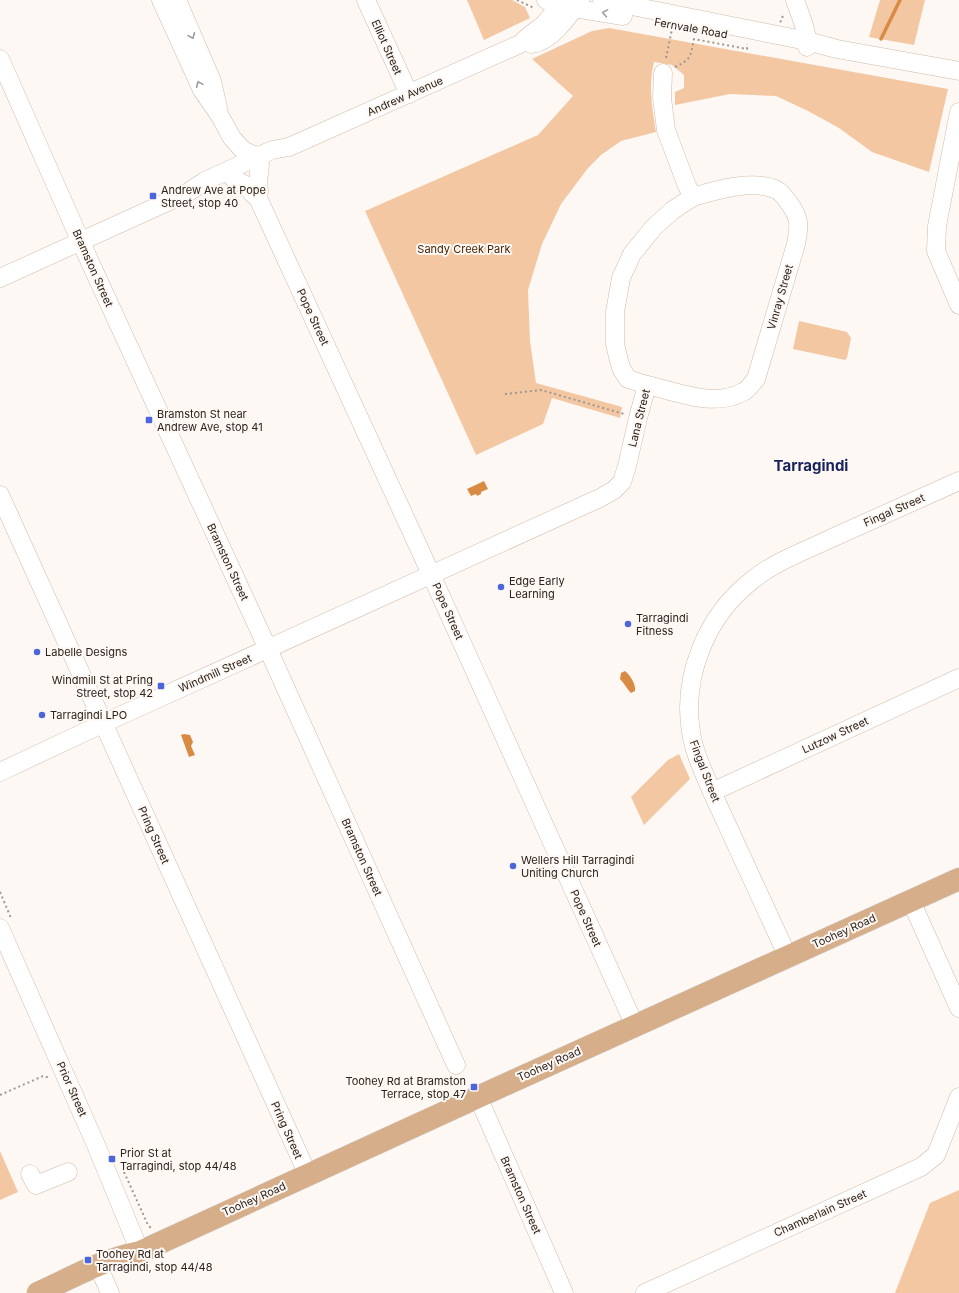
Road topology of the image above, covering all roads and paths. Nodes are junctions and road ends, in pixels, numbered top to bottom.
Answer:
1 (161, 0) edge
2 (177, 0) edge
3 (366, 0) edge
4 (517, 0) edge
5 (609, 1) edge
6 (560, 4) edge
7 (789, 5) edge
8 (778, 24) dead end
9 (673, 25) junction
10 (748, 44) dead end
11 (807, 44) junction
12 (0, 59) edge
13 (667, 71) junction
14 (959, 72) edge
15 (409, 94) junction
16 (959, 112) edge
17 (220, 116) junction
18 (232, 138) junction
19 (259, 161) junction
20 (231, 174) junction
21 (693, 197) junction
22 (258, 198) junction
23 (81, 242) junction
24 (0, 278) edge
25 (959, 304) edge
26 (648, 384) junction
27 (505, 394) dead end
28 (631, 416) dead end
29 (959, 481) edge
30 (0, 495) edge
31 (432, 575) junction
32 (268, 649) junction
33 (959, 678) edge
34 (104, 723) junction
35 (0, 772) edge
36 (712, 792) junction
37 (959, 879) edge
38 (911, 901) junction
39 (0, 928) edge
40 (788, 957) junction
41 (959, 1008) edge
42 (635, 1026) junction
43 (456, 1065) dead end
44 (55, 1083) dead end
45 (0, 1096) edge
46 (478, 1097) junction
47 (959, 1097) edge
48 (68, 1172) dead end
49 (30, 1174) dead end
50 (308, 1175) junction
51 (140, 1252) junction
52 (106, 1285) edge
53 (38, 1293) edge
54 (70, 1293) edge
55 (564, 1293) edge
56 (645, 1293) edge

17 -> 1 street
2 -> 17 street
3 - 15 street, Elliot Street
4 - 6 path
5 - 11 street, Fernvale Road
9 -> 6 street, Fernvale Road
6 - 15 street, Andrew Avenue
7 - 8 path
7 - 11 street
9 - 11 street, Fernvale Road
9 - 13 path
10 - 13 path
11 - 14 street, Fernvale Road
12 - 23 street, Bramston Street
13 - 21 street
15 - 19 street, Andrew Avenue
16 - 25 street
17 - 18 street
18 - 19 street
18 - 20 street
19 - 20 street, Andrew Avenue
19 - 22 street, Pope Street
20 - 22 street, Pope Street
20 - 23 street, Andrew Avenue
21 - 26 street, Lana Street
21 - 26 street, Vinray Street
22 - 31 street, Pope Street
23 - 24 street, Andrew Avenue
23 - 32 street, Bramston Street
26 - 31 street, Lana Street
27 - 28 path
29 - 36 street, Fingal Street
30 - 34 street, Pring Street
31 - 32 street, Windmill Street
31 - 42 street, Pope Street
32 - 34 street, Windmill Street
32 - 43 street, Bramston Street
33 - 36 street, Lutzow Street
34 - 35 street, Windmill Street
34 - 50 street, Pring Street
36 - 40 street, Fingal Street
37 - 38 main road, Toohey Road
38 - 40 main road, Toohey Road
38 - 41 street
39 - 51 street, Prior Street
40 - 42 main road, Toohey Road
42 - 46 main road, Toohey Road
44 - 45 path
46 - 50 main road, Toohey Road
46 - 55 street, Bramston Street
47 - 56 street, Chamberlain Street
48 - 49 street
50 - 51 main road, Toohey Road
51 - 52 main road, Toohey Road
51 - 53 main road, Toohey Road
52 - 54 main road, Toohey Road

